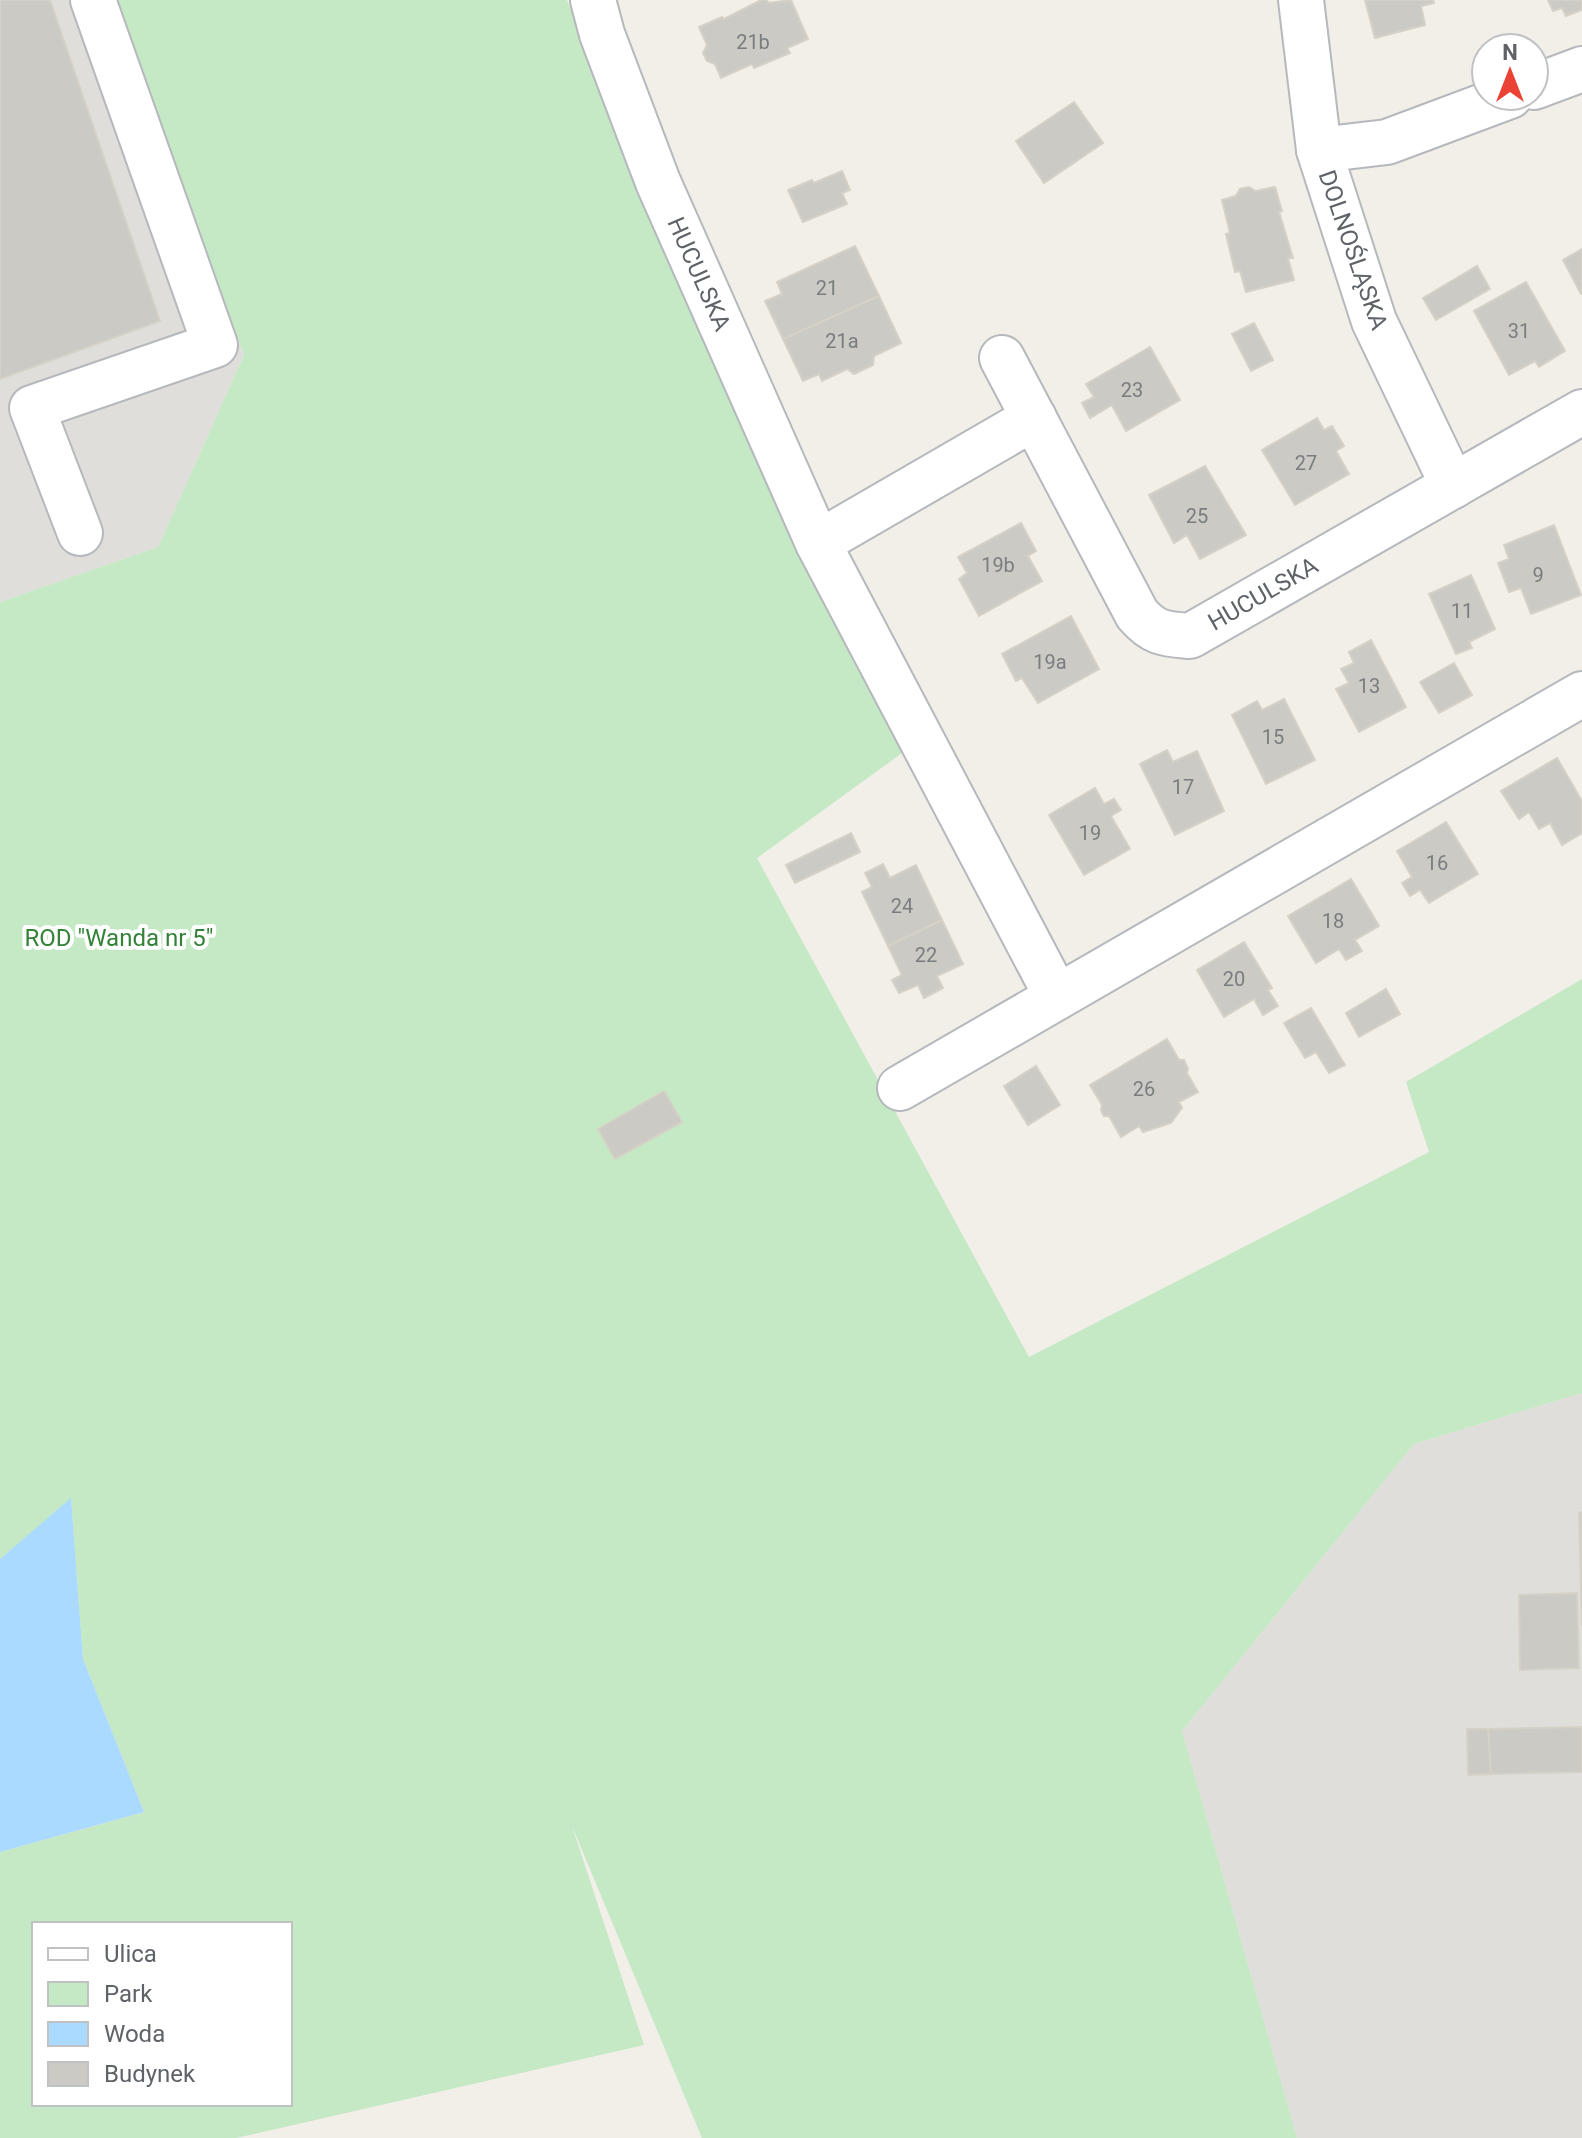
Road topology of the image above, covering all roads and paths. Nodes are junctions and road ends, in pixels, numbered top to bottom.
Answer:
1 (93, 0) edge
2 (593, 0) edge
3 (1301, 0) edge
4 (1582, 69) edge
5 (1550, 81) edge
6 (1470, 111) edge
7 (1319, 150) junction
8 (1002, 358) dead end
9 (1582, 412) edge
10 (1034, 418) junction
11 (1453, 486) junction
12 (80, 533) dead end
13 (818, 543) junction
14 (1582, 694) edge
15 (1057, 997) junction
16 (900, 1088) dead end

1 - 12 street
2 - 13 street, HUCULSKA
3 - 7 street, DOLNOŚLĄSKA
4 - 5 street
6 - 7 street
7 - 11 street, DOLNOŚLĄSKA
8 - 10 street, HUCULSKA
9 - 11 street, HUCULSKA
10 - 11 street, HUCULSKA
10 - 13 street
13 - 15 street, HUCULSKA
14 - 15 street
15 - 16 street

